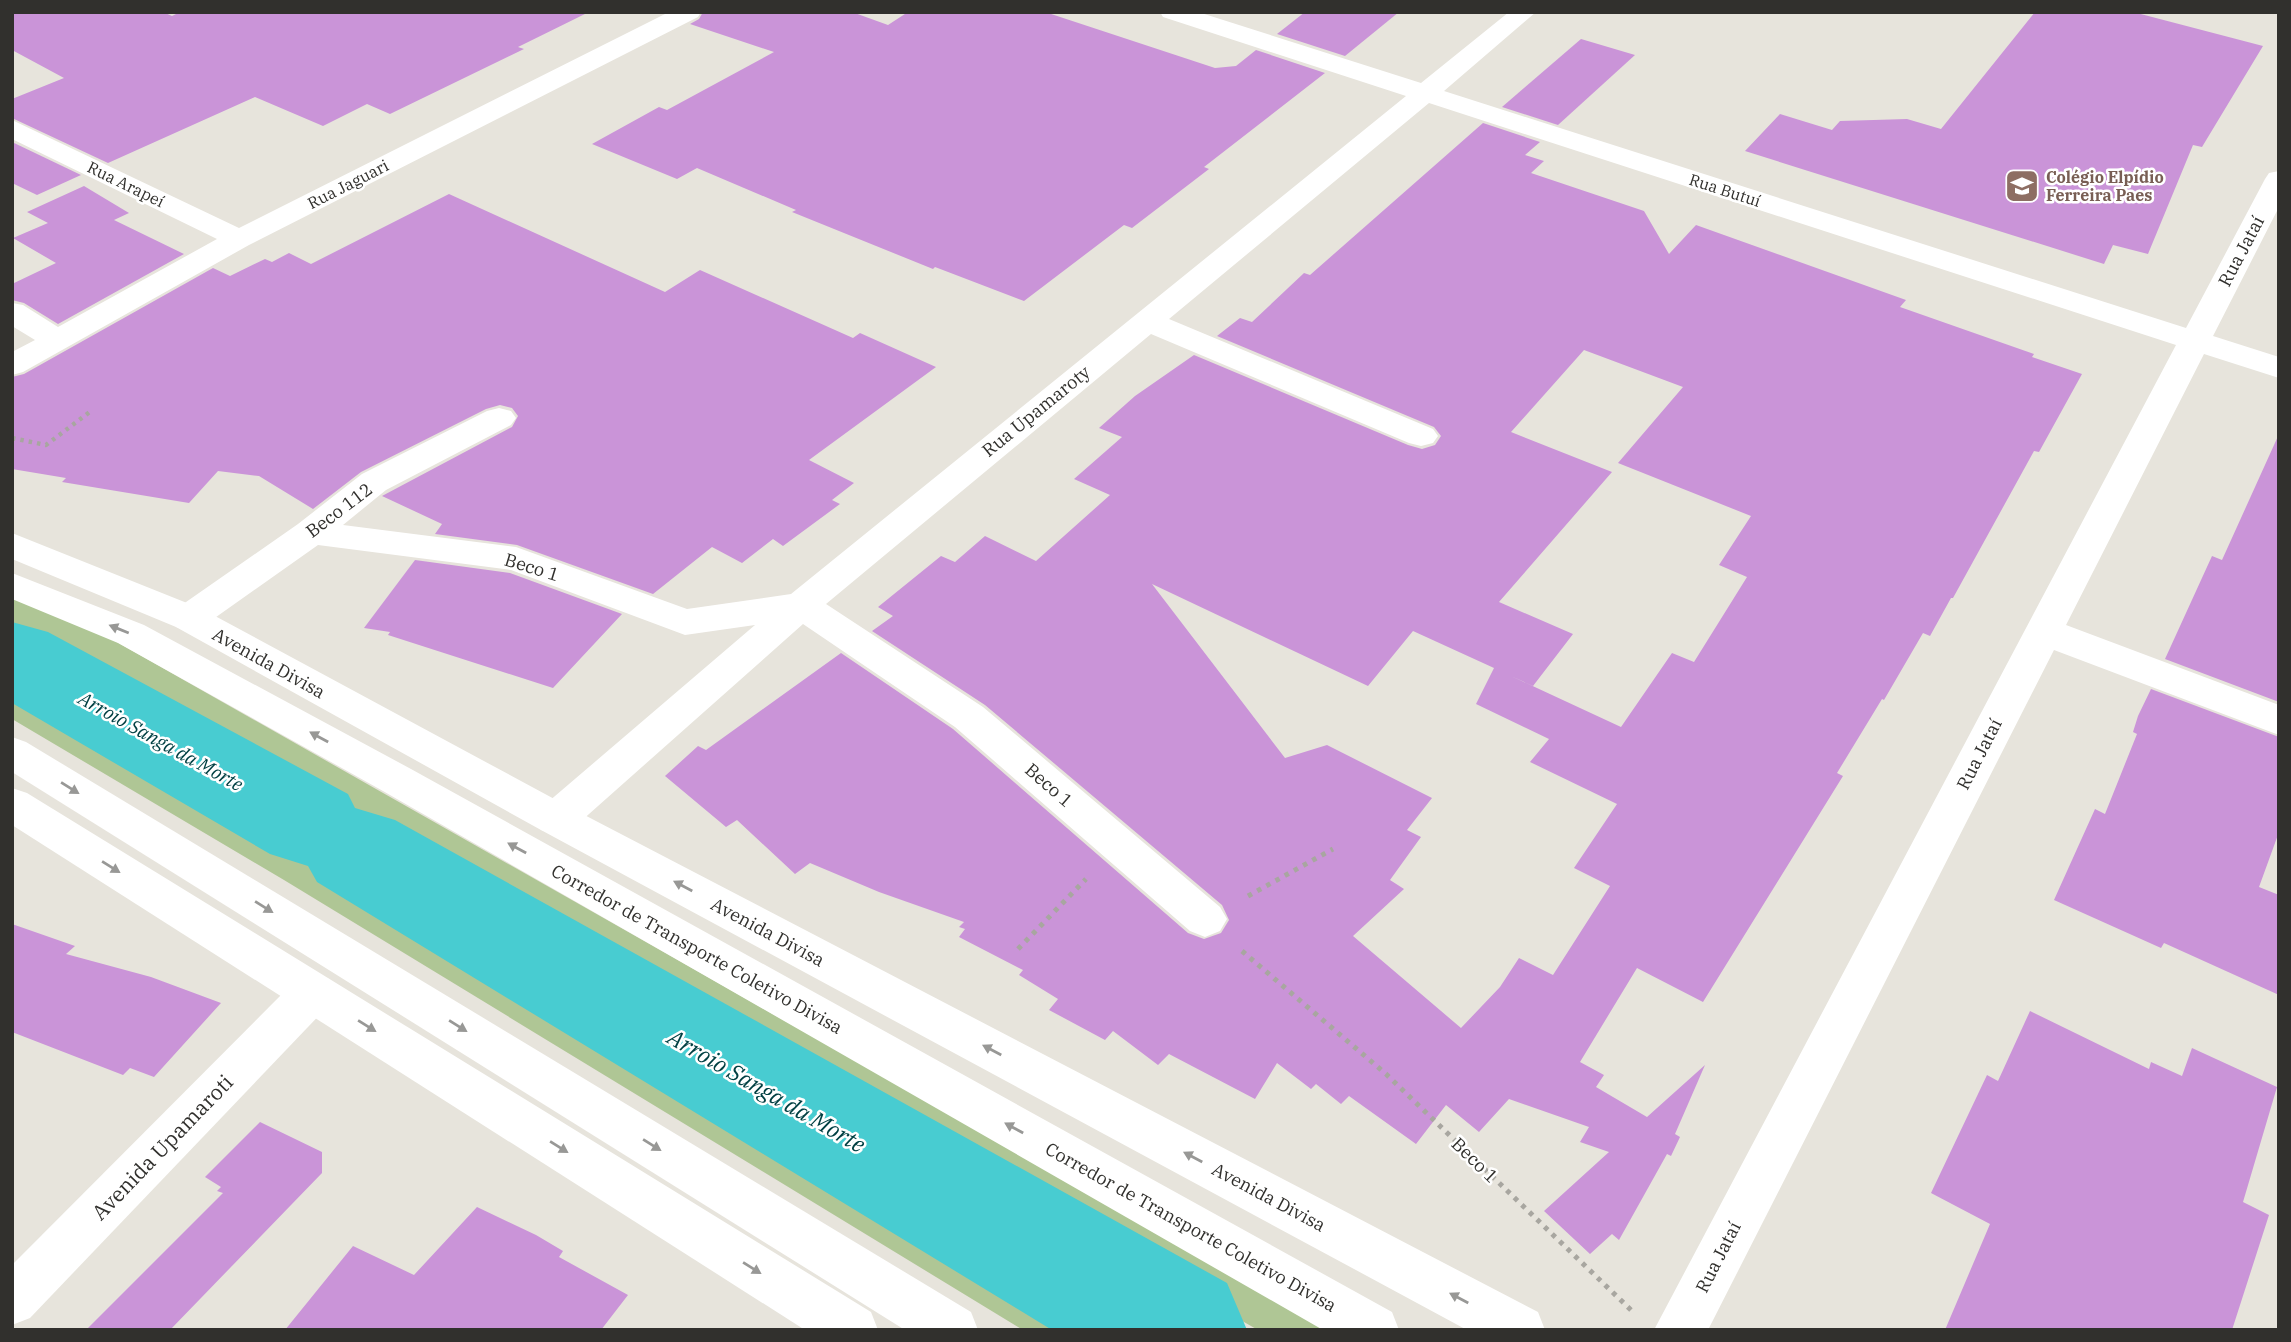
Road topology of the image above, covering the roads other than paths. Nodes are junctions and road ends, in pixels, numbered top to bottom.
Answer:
1 (689, 12) edge
2 (1172, 12) edge
3 (1524, 12) edge
4 (1424, 92) junction
5 (12, 128) edge
6 (2279, 179) edge
7 (239, 239) junction
8 (12, 312) edge
9 (1146, 321) junction
10 (57, 340) junction
11 (2193, 340) junction
12 (12, 365) edge
13 (2279, 368) edge
14 (499, 418) dead end
15 (1421, 436) dead end
16 (311, 532) junction
17 (12, 545) edge
18 (12, 585) edge
19 (802, 605) junction
20 (189, 618) junction
21 (2043, 631) junction
22 (2279, 721) edge
23 (12, 752) edge
24 (12, 804) edge
25 (556, 819) junction
26 (1205, 919) road end
27 (313, 992) junction
28 (12, 1301) edge
29 (852, 1330) edge
30 (952, 1330) edge
31 (1373, 1330) edge
32 (1519, 1330) edge
33 (1680, 1330) edge

1 - 7 street, Rua Jaguari
2 - 4 street, Rua Butuí
3 - 4 street, Rua Upamaroty
4 - 9 street, Rua Upamaroty
4 - 11 street, Rua Butuí
5 - 7 street, Rua Arapeí
6 - 11 street, Rua Jataí
7 - 10 street, Rua Jaguari
8 - 10 street
9 - 15 street
9 - 19 street, Rua Upamaroty
10 - 12 street, Rua Jaguari
11 - 13 street, Rua Butuí
11 - 21 street, Rua Jataí
14 - 16 street, Beco 112
16 - 19 street, Beco 1
16 - 20 street, Beco 112
17 - 20 street, Avenida Divisa
31 -> 18 street, Corredor de Transporte Coletivo Divisa
19 - 25 street, Rua Upamaroty
19 - 26 street, Beco 1
20 - 25 street, Avenida Divisa
21 - 22 street
21 - 33 street, Rua Jataí
23 -> 30 street
24 -> 27 street
32 -> 25 street, Avenida Divisa
27 - 28 street, Avenida Upamaroti
27 -> 29 street

